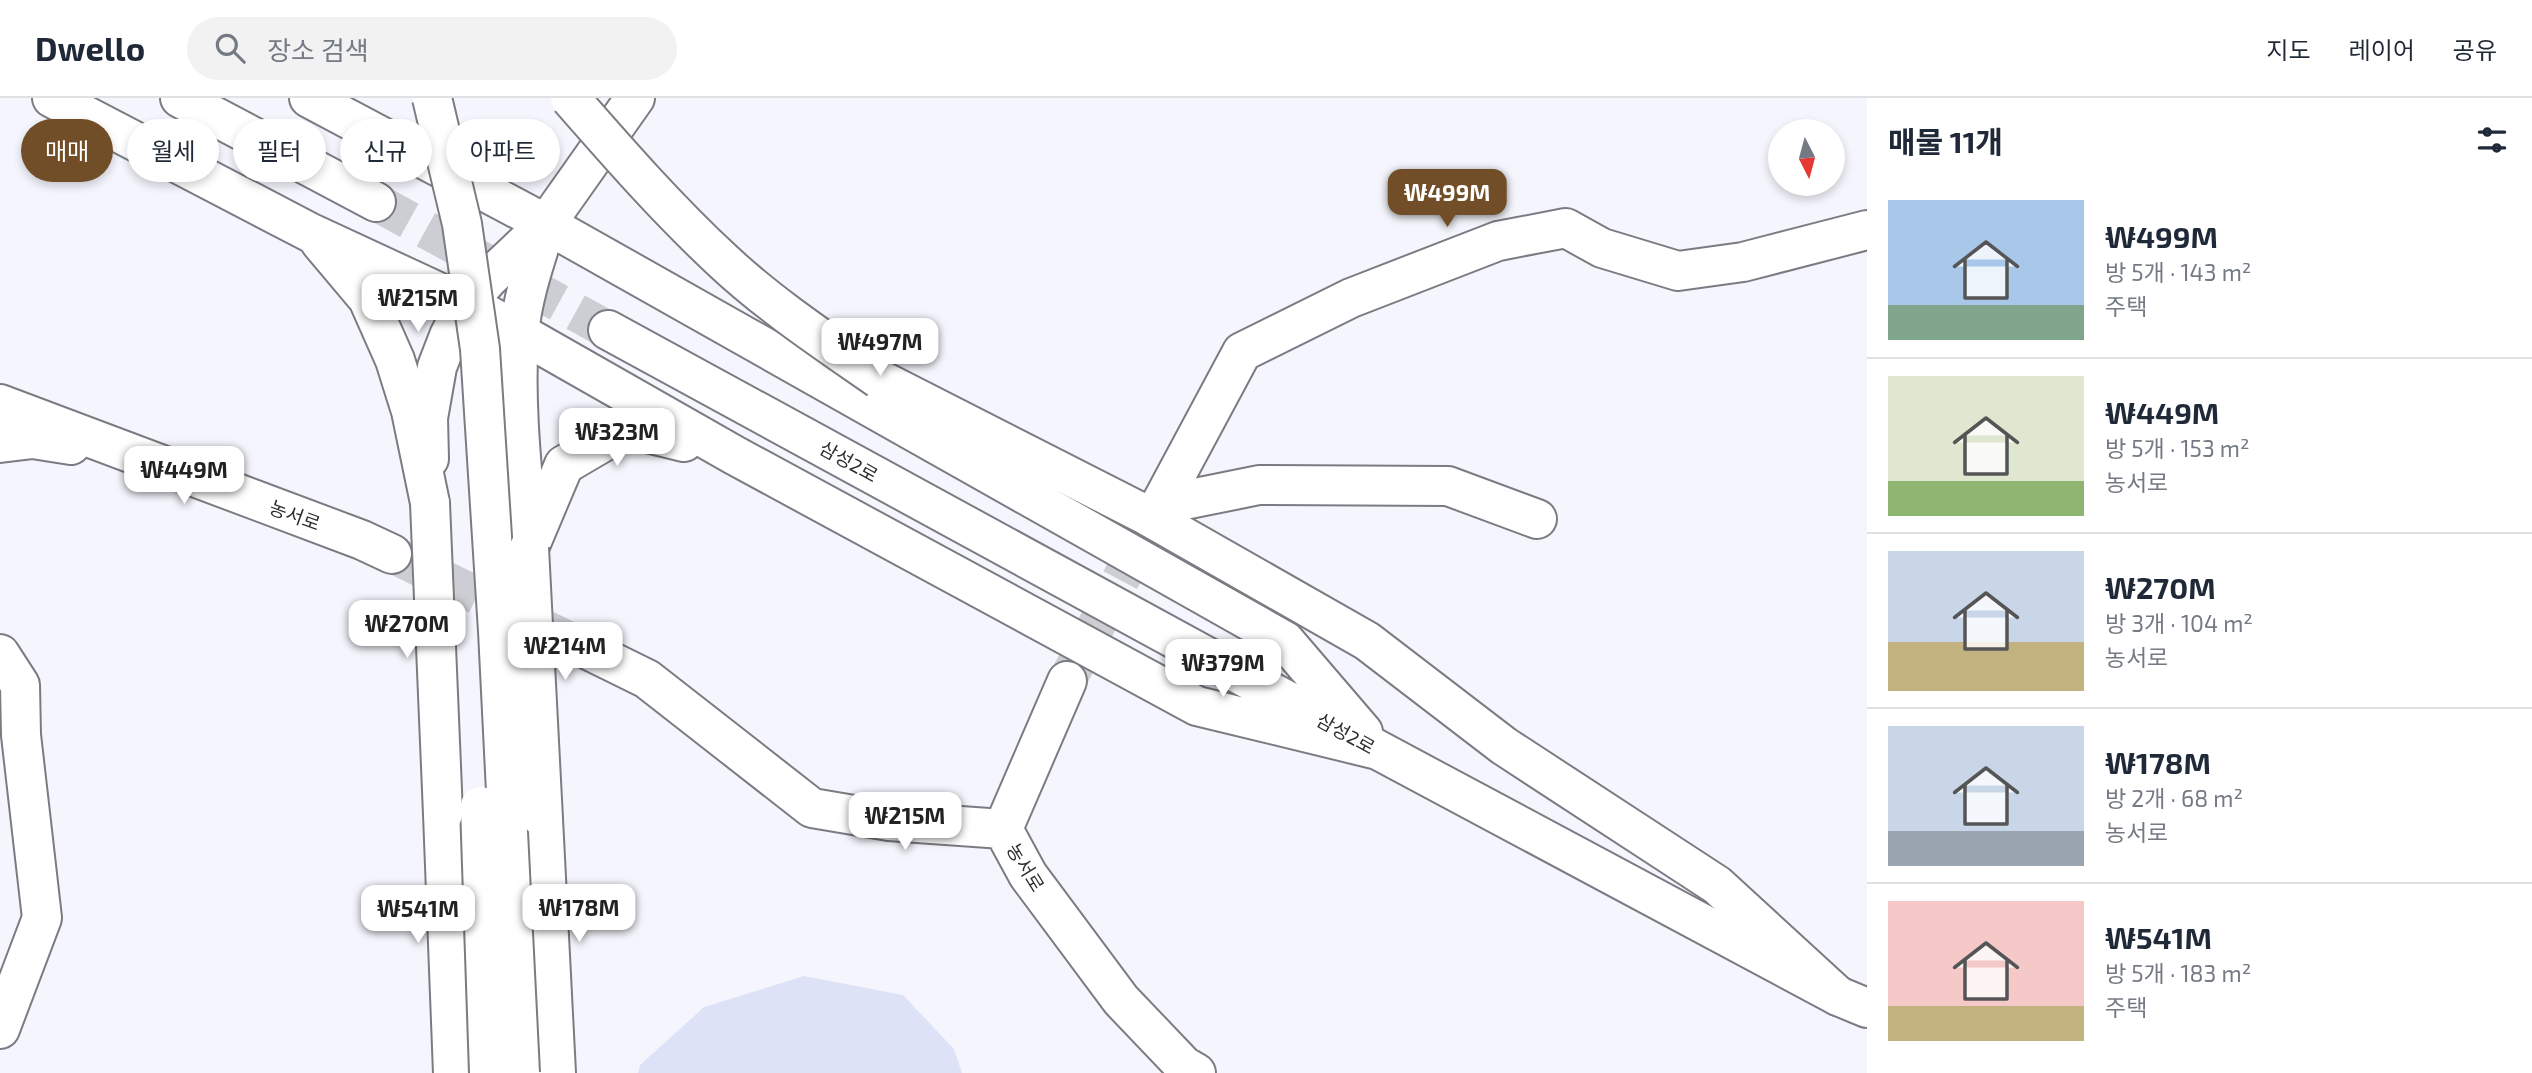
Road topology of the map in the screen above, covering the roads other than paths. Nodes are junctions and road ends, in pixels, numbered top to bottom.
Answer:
1 (52, 98) edge
2 (180, 98) edge
3 (309, 98) edge
4 (411, 98) edge
5 (432, 98) edge
6 (570, 98) edge
7 (635, 98) edge
8 (376, 202) tunnel mouth
9 (547, 224) junction
10 (1867, 230) edge
11 (311, 233) junction
12 (466, 305) junction
13 (608, 330) tunnel mouth
14 (519, 333) junction
15 (0, 404) edge
16 (0, 443) edge
17 (128, 454) junction
18 (734, 455) junction
19 (430, 503) junction
20 (1537, 519) dead end
21 (529, 548) junction
22 (392, 554) tunnel mouth
23 (580, 646) tunnel mouth
24 (0, 654) edge
25 (1068, 681) tunnel mouth
26 (1378, 750) junction
27 (1003, 829) junction
28 (1852, 1002) edge
29 (0, 1029) edge
30 (453, 1073) edge
31 (489, 1073) edge
32 (520, 1073) edge
33 (556, 1073) edge
34 (1195, 1073) edge

1 - 11 main road
2 - 8 main road
3 - 9 main road
4 - 31 main road, bridge
5 - 32 main road, bridge
6 - 28 main road, bridge
7 - 9 main road
9 - 12 main road
9 - 14 main road
9 - 26 main road
10 - 20 main road
11 - 12 main road
11 - 19 main road
12 - 14 main road
12 - 19 main road
13 - 26 main road, 삼성2로
14 - 18 main road
14 - 21 main road
15 - 17 main road, 농서로
16 - 17 main road
17 - 22 main road, 농서로
18 - 21 main road
18 - 26 main road
19 - 30 main road, bridge
21 - 33 main road, bridge
23 - 27 main road, 농서로
24 - 29 main road
25 - 27 main road
26 - 28 main road, 삼성2로
27 - 34 main road, 농서로

